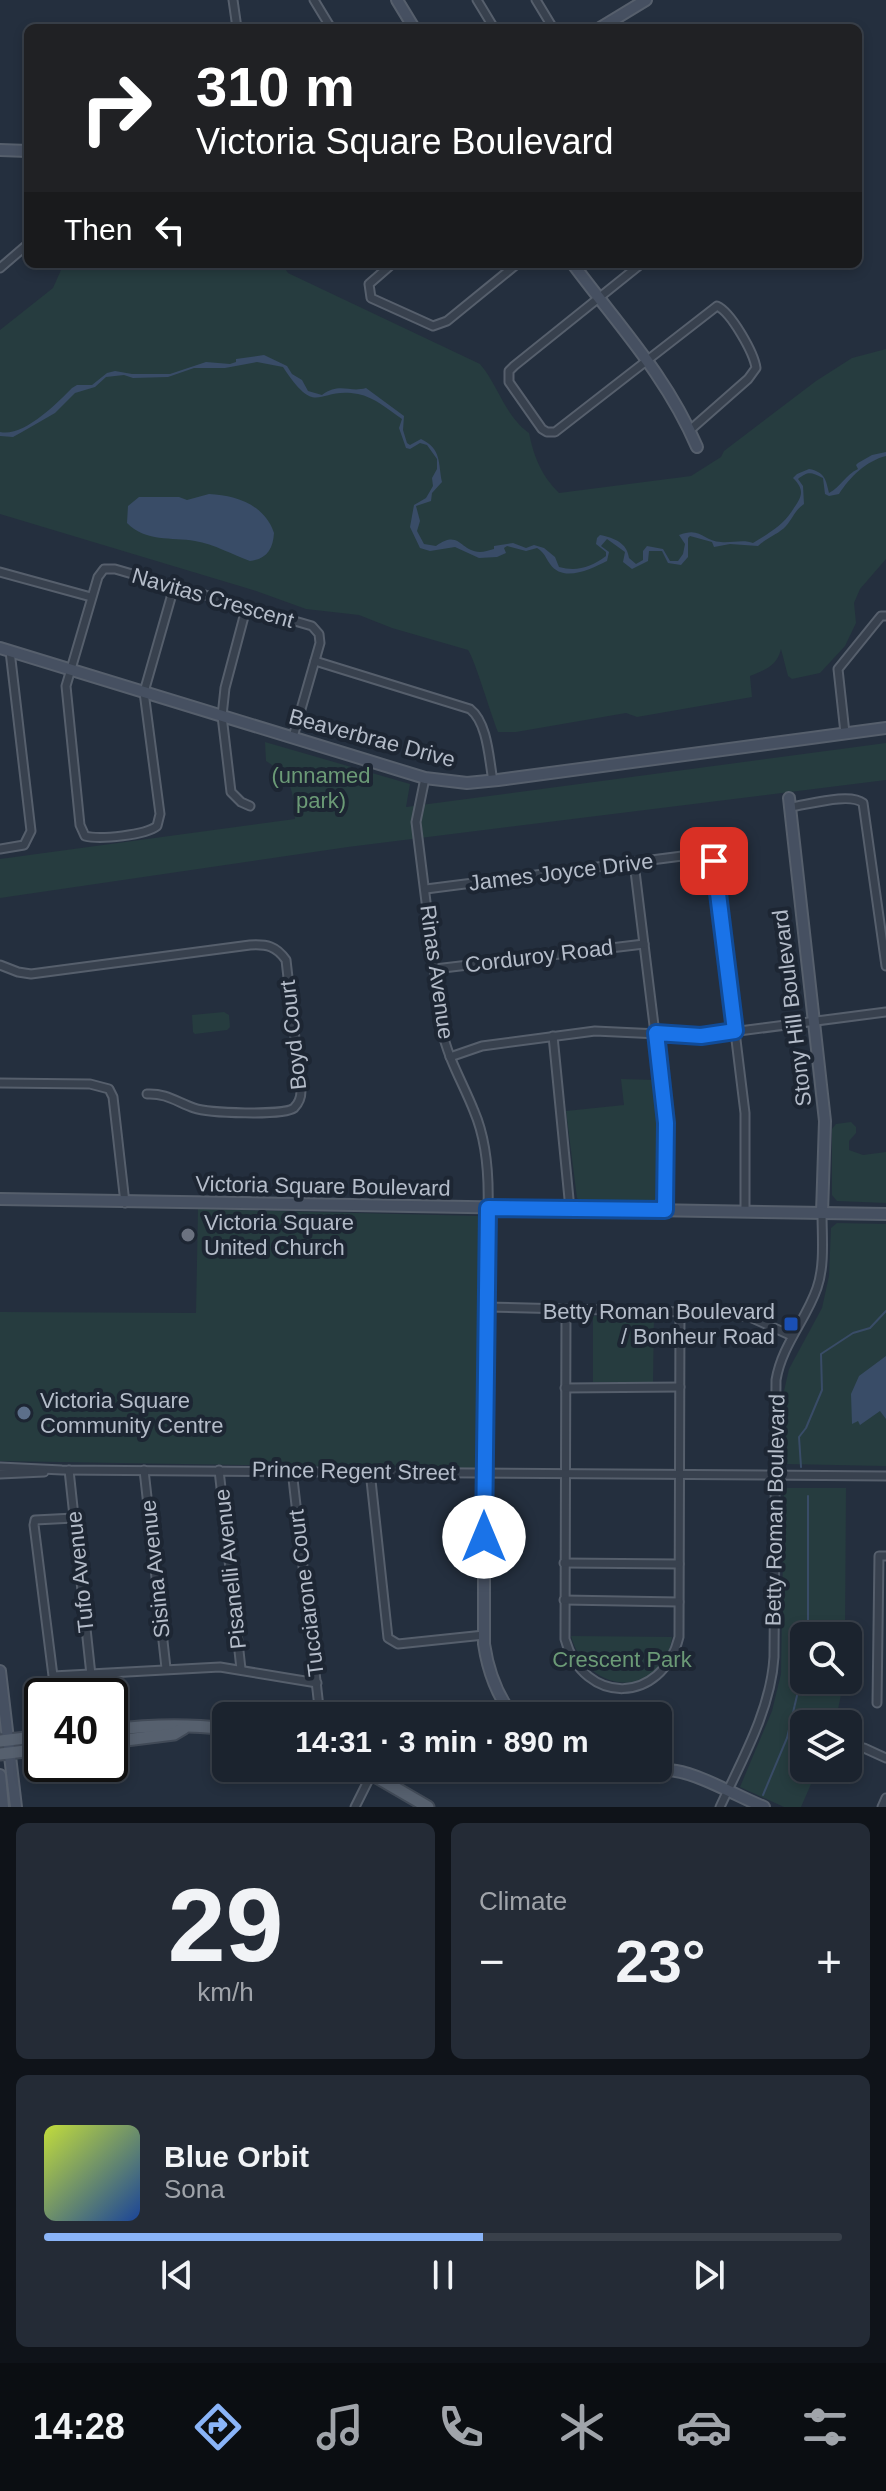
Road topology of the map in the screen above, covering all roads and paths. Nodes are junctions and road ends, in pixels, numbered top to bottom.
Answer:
1 (233, 0) edge
2 (314, 0) edge
3 (397, 0) edge
4 (477, 0) edge
5 (536, 0) edge
6 (646, 0) edge
7 (629, 4) edge
8 (236, 24) edge
9 (329, 24) edge
10 (412, 24) edge
11 (492, 24) edge
12 (551, 24) edge
13 (605, 24) edge
14 (0, 150) edge
15 (24, 151) edge
16 (24, 247) edge
17 (0, 268) edge
18 (387, 268) edge
19 (512, 268) edge
20 (576, 268) edge
21 (636, 268) edge
22 (598, 297) junction
23 (647, 358) junction
24 (690, 430) junction
25 (697, 447) dead end
26 (0, 572) edge
27 (174, 587) junction
28 (91, 597) junction
29 (246, 609) junction
30 (886, 616) edge
31 (5, 650) edge
32 (315, 661) junction
33 (70, 670) junction
34 (144, 692) junction
35 (222, 716) junction
36 (886, 728) edge
37 (845, 733) junction
38 (293, 737) junction
39 (425, 778) junction
40 (493, 781) junction
41 (789, 803) joint
42 (250, 806) dead end
43 (0, 849) edge
44 (634, 863) junction
45 (426, 889) junction
46 (644, 944) junction
47 (0, 965) edge
48 (886, 966) edge
49 (435, 969) junction
50 (886, 1012) edge
51 (813, 1021) junction
52 (735, 1031) junction
53 (656, 1033) junction
54 (553, 1036) junction
55 (450, 1057) junction
56 (0, 1083) edge
57 (147, 1094) dead end
58 (0, 1199) edge
59 (125, 1203) junction
60 (488, 1208) junction
61 (570, 1209) junction
62 (665, 1210) junction
63 (745, 1211) junction
64 (822, 1213) junction
65 (886, 1214) edge
66 (487, 1307) junction
67 (566, 1310) junction
68 (680, 1312) junction
69 (792, 1336) junction
70 (680, 1387) junction
71 (565, 1388) junction
72 (0, 1467) edge
73 (66, 1470) junction
74 (144, 1470) junction
75 (219, 1470) junction
76 (292, 1470) junction
77 (370, 1471) junction
78 (484, 1472) junction
79 (679, 1473) junction
80 (0, 1474) edge
81 (563, 1474) junction
82 (776, 1476) junction
83 (886, 1476) edge
84 (74, 1518) junction
85 (886, 1556) edge
86 (564, 1563) junction
87 (679, 1564) junction
88 (564, 1600) junction
89 (679, 1602) junction
90 (484, 1635) junction
91 (166, 1668) junction
92 (241, 1669) junction
93 (0, 1671) edge
94 (91, 1675) junction
95 (317, 1683) junction
96 (319, 1702) edge
97 (502, 1702) edge
98 (877, 1703) dead end
99 (128, 1728) edge
100 (184, 1728) junction
101 (212, 1729) edge
102 (128, 1740) edge
103 (5, 1747) edge
104 (864, 1748) dead end
105 (886, 1758) edge
106 (672, 1771) edge
107 (0, 1775) edge
108 (362, 1782) edge
109 (386, 1782) edge
110 (727, 1791) junction
111 (886, 1798) edge
112 (3, 1807) edge
113 (16, 1807) edge
114 (355, 1807) edge
115 (428, 1807) edge
116 (720, 1807) edge
117 (764, 1807) edge
118 (882, 1807) edge

1 - 8 street
2 - 9 street
3 - 10 street
4 - 11 street
5 - 12 street
6 - 7 street
7 - 13 street
14 - 15 street
16 - 17 street
18 - 19 street
20 - 22 street
21 - 22 street
22 - 23 street
22 - 23 street
23 - 24 street
23 - 24 street
24 - 25 street
26 - 28 street
27 - 28 street, Navitas Crescent
27 - 29 street, Navitas Crescent
27 - 34 street
28 - 33 street, Navitas Crescent
29 - 32 street, Navitas Crescent
29 - 35 street
30 - 37 street
31 - 33 street, Beaverbrae Drive
31 - 43 street
32 - 38 street, Navitas Crescent
32 - 40 street
33 - 34 street, Beaverbrae Drive
33 - 34 street, Navitas Crescent
34 - 35 street, Beaverbrae Drive
35 - 38 street, Beaverbrae Drive
35 - 42 street
36 - 37 street, Beaverbrae Drive
37 - 40 street, Beaverbrae Drive
38 - 39 street, Beaverbrae Drive
39 - 40 street, Beaverbrae Drive
39 - 45 street, Rinas Avenue
41 - 48 street
41 - 51 street, Stony Hill Boulevard
44 - 45 street, James Joyce Drive
44 - 46 street
44 - 52 street, James Joyce Drive
45 - 49 street, Rinas Avenue
46 - 49 street, Corduroy Road
46 - 53 street
47 - 57 street, Boyd Court
49 - 55 street, Rinas Avenue
50 - 51 street
51 - 52 street
51 - 64 street, Stony Hill Boulevard
52 - 53 street
52 - 63 street, James Joyce Drive
53 - 54 street
53 - 62 street
54 - 55 street
54 - 61 street
55 - 60 street, Rinas Avenue
56 - 59 street
58 - 59 street, Victoria Square Boulevard
59 - 60 street, Victoria Square Boulevard
60 - 61 street, Victoria Square Boulevard
60 - 66 street
61 - 62 street, Victoria Square Boulevard
62 - 63 street, Victoria Square Boulevard
63 - 64 street, Victoria Square Boulevard
64 - 65 street, Victoria Square Boulevard
64 - 69 street, Betty Roman Boulevard
66 - 67 street
66 - 78 street
67 - 68 street
67 - 71 street
68 - 69 street
68 - 70 street
69 - 82 street, Betty Roman Boulevard
70 - 71 street
70 - 79 street
71 - 81 street
72 - 73 street, Prince Regent Street
73 - 74 street, Prince Regent Street
73 - 80 street, Prince Regent Street
73 - 84 street, Tufo Avenue
74 - 75 street, Prince Regent Street
74 - 91 street, Sisina Avenue
75 - 76 street, Prince Regent Street
75 - 92 street, Pisanelli Avenue
76 - 77 street, Prince Regent Street
76 - 95 street, Tucciarone Court
77 - 78 street, Prince Regent Street
77 - 90 street
78 - 81 street, Prince Regent Street
78 - 90 street
79 - 81 street, Prince Regent Street
79 - 82 street, Prince Regent Street
79 - 87 street
81 - 86 street
82 - 83 street, Prince Regent Street
82 - 110 street, Betty Roman Boulevard
84 - 94 street, Tufo Avenue
84 - 94 street
85 - 98 street
86 - 87 street
86 - 88 street
87 - 89 street
88 - 89 street
88 - 89 street
90 - 97 street
91 - 92 street
91 - 94 street
92 - 95 street
93 - 103 street
95 - 96 street, Tucciarone Court
99 - 100 main road
100 - 101 main road
100 - 102 main road
103 - 113 street
104 - 105 street
106 - 110 street
107 - 112 street
108 - 114 street
109 - 115 main road
110 - 116 street, Betty Roman Boulevard
110 - 117 street
111 - 118 street

